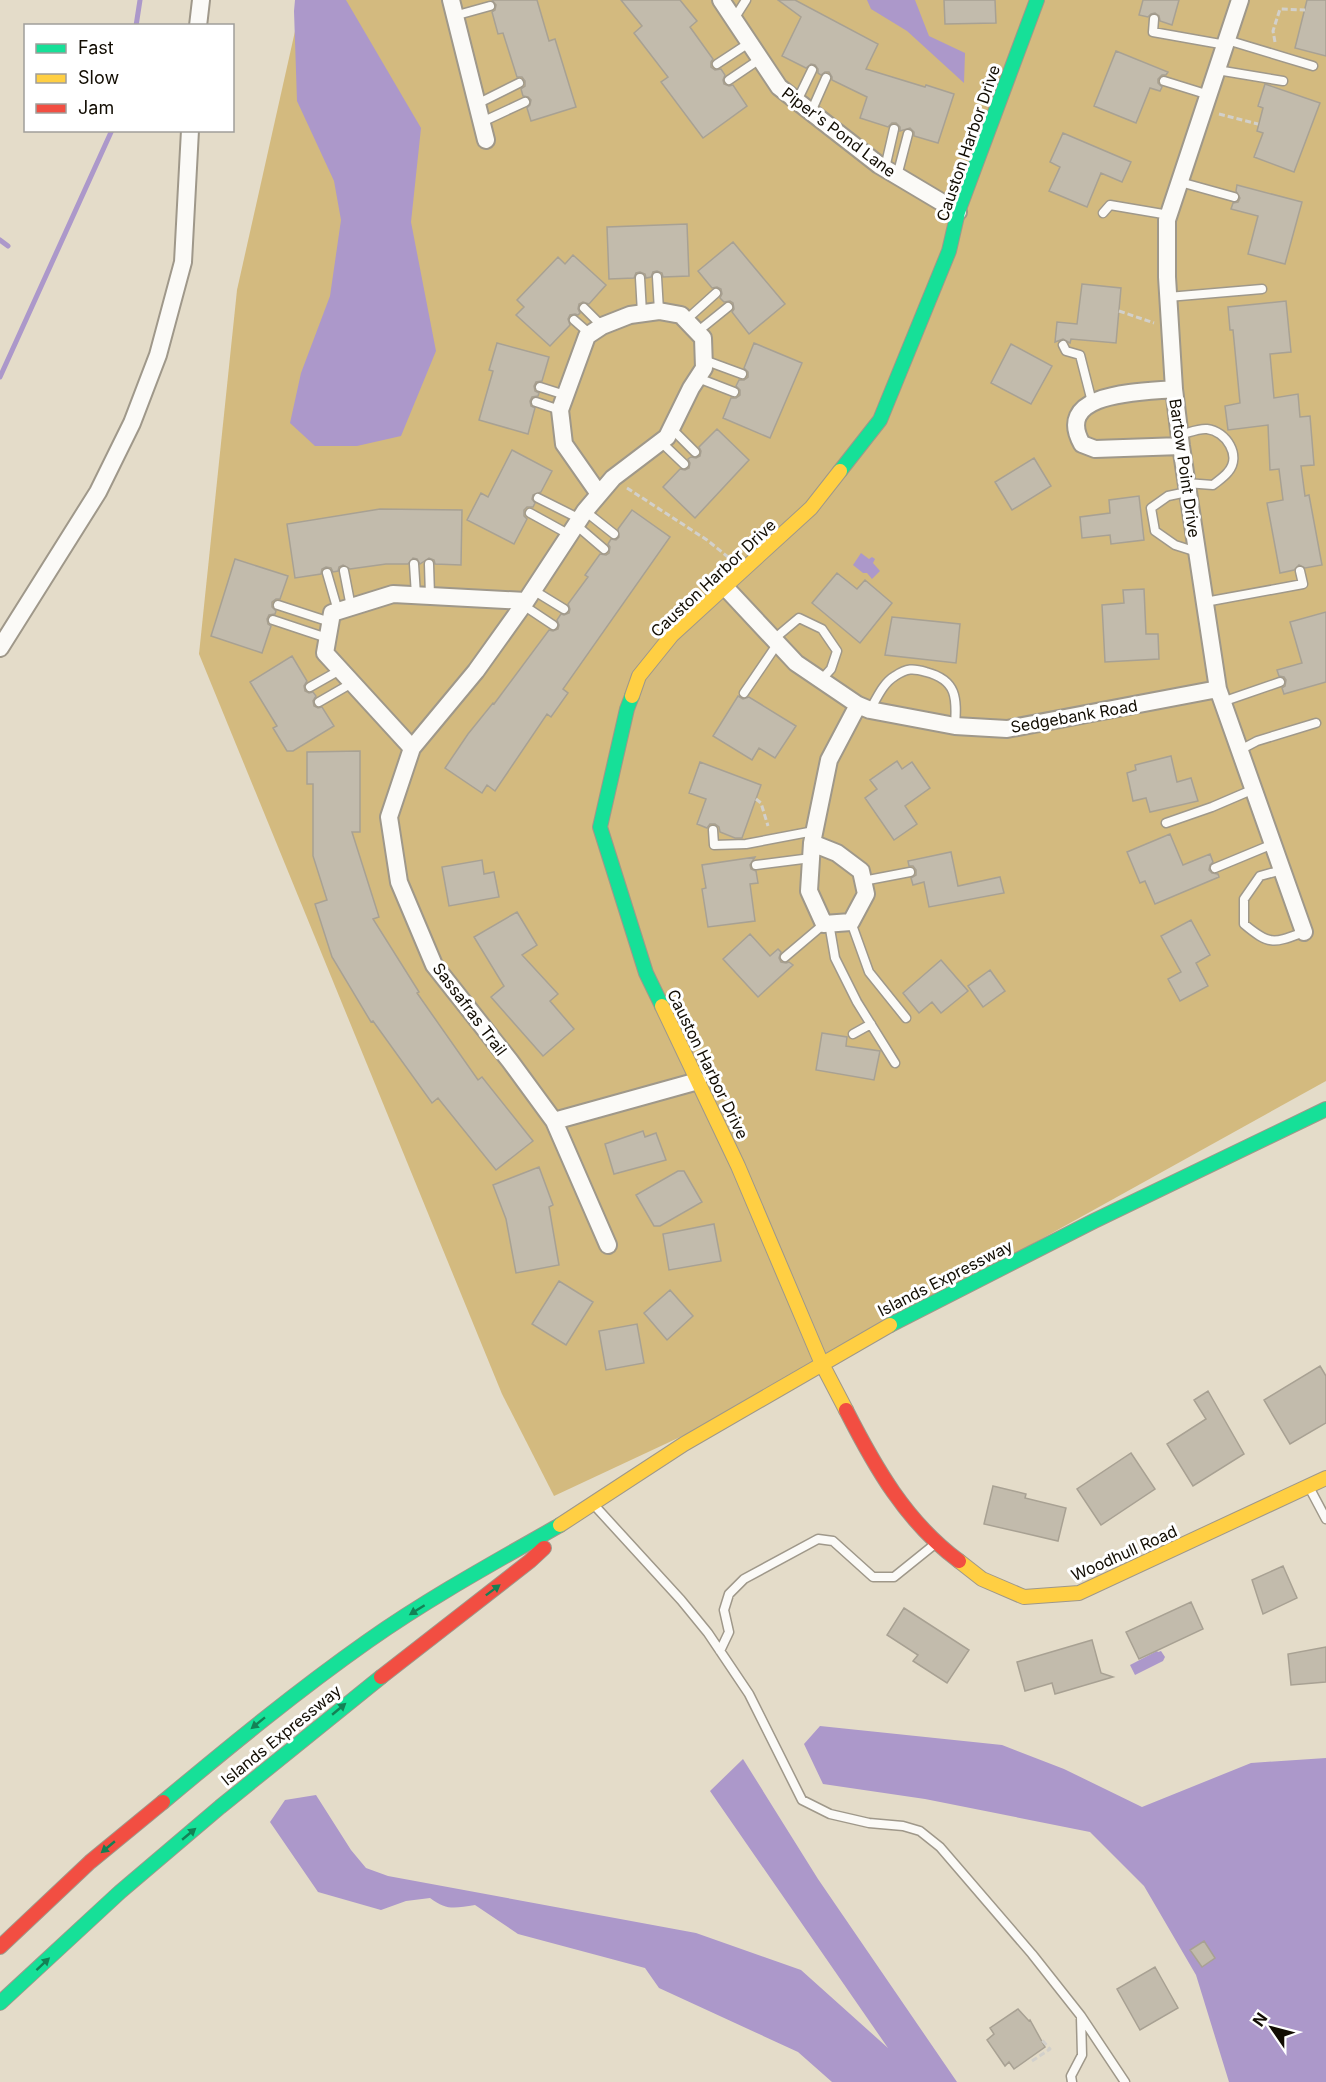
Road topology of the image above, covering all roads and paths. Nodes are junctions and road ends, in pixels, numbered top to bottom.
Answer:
1 (201, 0) edge
2 (721, 0) edge
3 (746, 0) edge
4 (1037, 0) edge
5 (1240, 0) edge
6 (490, 6) dead end
7 (452, 8) edge
8 (1305, 10) dead end
9 (1155, 19) dead end
10 (734, 20) junction
11 (198, 24) edge
12 (1226, 42) junction
13 (749, 43) junction
14 (1278, 55) junction
15 (760, 59) junction
16 (717, 64) dead end
17 (1313, 66) dead end
18 (812, 70) dead end
19 (1217, 70) junction
20 (826, 78) dead end
21 (729, 80) dead end
22 (1164, 81) dead end
23 (1283, 81) dead end
24 (519, 83) dead end
25 (525, 102) dead end
26 (1206, 103) junction
27 (477, 104) junction
28 (804, 106) junction
29 (482, 122) junction
30 (1258, 124) dead end
31 (894, 129) dead end
32 (190, 132) edge
33 (908, 134) dead end
34 (486, 140) dead end
35 (891, 172) junction
36 (1180, 182) junction
37 (1234, 197) dead end
38 (958, 212) junction
39 (1103, 213) dead end
40 (1169, 215) junction
41 (657, 277) dead end
42 (640, 278) dead end
43 (1262, 289) dead end
44 (716, 293) dead end
45 (1168, 297) junction
46 (584, 308) dead end
47 (728, 308) dead end
48 (659, 311) junction
49 (1119, 311) dead end
50 (642, 313) junction
51 (574, 320) dead end
52 (1170, 321) junction
53 (692, 326) junction
54 (596, 330) junction
55 (1063, 345) dead end
56 (703, 360) junction
57 (741, 374) dead end
58 (698, 378) junction
59 (540, 387) dead end
60 (1174, 388) junction
61 (734, 392) dead end
62 (536, 402) dead end
63 (1092, 402) junction
64 (562, 403) junction
65 (671, 428) junction
66 (1180, 441) junction
67 (661, 442) junction
68 (695, 452) dead end
69 (684, 464) dead end
70 (613, 478) junction
71 (1187, 487) junction
72 (599, 494) junction
73 (538, 498) dead end
74 (530, 513) dead end
75 (578, 522) junction
76 (614, 534) dead end
77 (604, 549) dead end
78 (1197, 552) junction
79 (414, 564) dead end
80 (429, 564) dead end
81 (743, 570) junction
82 (344, 571) dead end
83 (1300, 571) dead end
84 (327, 573) dead end
85 (725, 587) junction
86 (423, 596) junction
87 (527, 598) junction
88 (1205, 602) junction
89 (278, 605) dead end
90 (564, 609) dead end
91 (273, 620) dead end
92 (337, 620) junction
93 (553, 625) dead end
94 (776, 641) junction
95 (0, 648) edge
96 (340, 670) junction
97 (821, 680) junction
98 (1280, 681) dead end
99 (352, 683) junction
100 (310, 687) dead end
101 (744, 693) dead end
102 (1220, 695) junction
103 (319, 702) dead end
104 (864, 708) junction
105 (1316, 723) dead end
106 (955, 726) junction
107 (412, 748) junction
108 (1240, 750) junction
109 (1254, 789) junction
110 (756, 800) dead end
111 (1166, 823) dead end
112 (712, 830) dead end
113 (771, 840) junction
114 (813, 844) junction
115 (1273, 844) junction
116 (756, 865) dead end
117 (1215, 868) dead end
118 (1282, 870) junction
119 (910, 872) dead end
120 (863, 881) junction
121 (851, 922) junction
122 (826, 923) junction
123 (1304, 932) joint
124 (785, 957) dead end
125 (906, 1018) dead end
126 (871, 1024) junction
127 (854, 1035) dead end
128 (895, 1063) dead end
129 (698, 1082) junction
130 (1326, 1109) edge
131 (554, 1121) junction
132 (608, 1245) dead end
133 (822, 1364) junction
134 (1326, 1478) edge
135 (1308, 1487) junction
136 (593, 1504) junction
137 (1326, 1519) edge
138 (937, 1543) junction
139 (720, 1651) junction
140 (0, 1947) edge
141 (0, 2003) edge
142 (1081, 2016) junction
143 (1042, 2040) dead end
144 (1032, 2061) dead end
145 (1072, 2082) edge
146 (1125, 2082) edge

1 - 11 street
2 - 10 street, Piper's Pond Lane
3 - 10 lane
4 - 38 main road, Causton Harbor Drive
5 - 12 street, Bartow Point Drive
6 - 7 lane
7 - 27 street
8 - 14 path
9 - 12 lane
10 - 13 street, Piper's Pond Lane
12 - 14 lane
12 - 19 street, Bartow Point Drive
13 - 15 street, Piper's Pond Lane
13 - 16 lane
14 - 17 lane
15 - 21 lane
15 - 28 street, Piper's Pond Lane
18 - 28 lane
19 - 23 lane
19 - 26 street, Bartow Point Drive
20 - 28 lane
22 - 26 lane
24 - 27 lane
25 - 29 lane
26 - 30 path
26 - 36 street, Bartow Point Drive
27 - 29 street
28 - 35 street, Piper's Pond Lane
29 - 34 street
31 - 35 lane
32 - 95 street
33 - 35 lane
35 - 38 street, Piper's Pond Lane
36 - 37 lane
36 - 40 street, Bartow Point Drive
38 - 81 main road, Causton Harbor Drive
39 - 40 lane
40 - 45 street, Bartow Point Drive
41 - 48 lane
42 - 50 lane
43 - 45 lane
44 - 53 lane
45 - 52 street, Bartow Point Drive
46 - 54 lane
47 - 53 lane
48 - 50 street
48 - 53 street
49 - 52 path
50 - 54 street
51 - 54 lane
52 - 60 street, Bartow Point Drive
53 - 56 street, Sassafras Trail
54 - 64 street
55 - 63 lane
56 - 57 lane
56 - 58 street, Sassafras Trail
58 - 61 lane
58 - 65 street, Sassafras Trail
59 - 64 lane
60 - 63 street
60 - 66 street, Bartow Point Drive
62 - 64 lane
63 - 66 street
64 - 72 street
65 - 67 street, Sassafras Trail
65 - 68 lane
66 - 71 street, Bartow Point Drive
66 - 71 lane
67 - 69 lane
67 - 70 street, Sassafras Trail
70 - 72 street, Sassafras Trail
70 - 81 path
71 - 78 street, Bartow Point Drive
71 - 78 lane
72 - 75 street, Sassafras Trail
73 - 75 lane
74 - 75 lane
75 - 76 lane
75 - 77 lane
75 - 87 street, Sassafras Trail
78 - 88 street, Bartow Point Drive
79 - 86 lane
80 - 86 lane
81 - 85 main road, Causton Harbor Drive
82 - 92 lane
83 - 88 lane
84 - 92 lane
85 - 94 street, Sedgebank Road
85 - 129 main road, Causton Harbor Drive
86 - 87 street
86 - 92 street
87 - 90 lane
87 - 93 lane
87 - 107 street, Sassafras Trail
88 - 102 street, Bartow Point Drive
89 - 92 lane
91 - 92 lane
92 - 96 street
94 - 97 street, Sedgebank Road
94 - 97 lane
94 - 101 lane
96 - 99 street
96 - 100 lane
97 - 104 street, Sedgebank Road
98 - 102 lane
99 - 103 lane
99 - 107 street
102 - 106 street, Sedgebank Road
102 - 108 street, Bartow Point Drive
104 - 106 street, Sedgebank Road
104 - 106 lane
104 - 114 street
105 - 108 lane
107 - 131 street, Sassafras Trail
108 - 109 street, Bartow Point Drive
109 - 111 lane
109 - 115 street, Bartow Point Drive
110 - 113 path
112 - 113 lane
113 - 114 lane
114 - 116 lane
114 - 120 street
114 - 122 street
115 - 117 lane
115 - 118 street, Bartow Point Drive
118 - 123 street, Bartow Point Drive
118 - 123 lane
119 - 120 lane
120 - 121 street
121 - 122 street
121 - 125 lane
122 - 124 lane
122 - 126 lane
126 - 127 lane
126 - 128 lane
129 - 131 street
129 - 133 main road, Causton Harbor Drive
130 - 133 main road, Islands Expressway
131 - 132 street, Sassafras Trail
133 - 136 main road, Islands Expressway
133 - 138 main road, Woodhull Road
134 - 135 main road, Woodhull Road
135 - 137 lane
135 - 138 main road, Woodhull Road
136 - 139 lane
136 -> 140 main road, Islands Expressway
141 -> 136 main road, Islands Expressway
138 - 139 lane
139 - 142 lane
142 - 145 lane
142 - 146 lane
143 - 144 path

